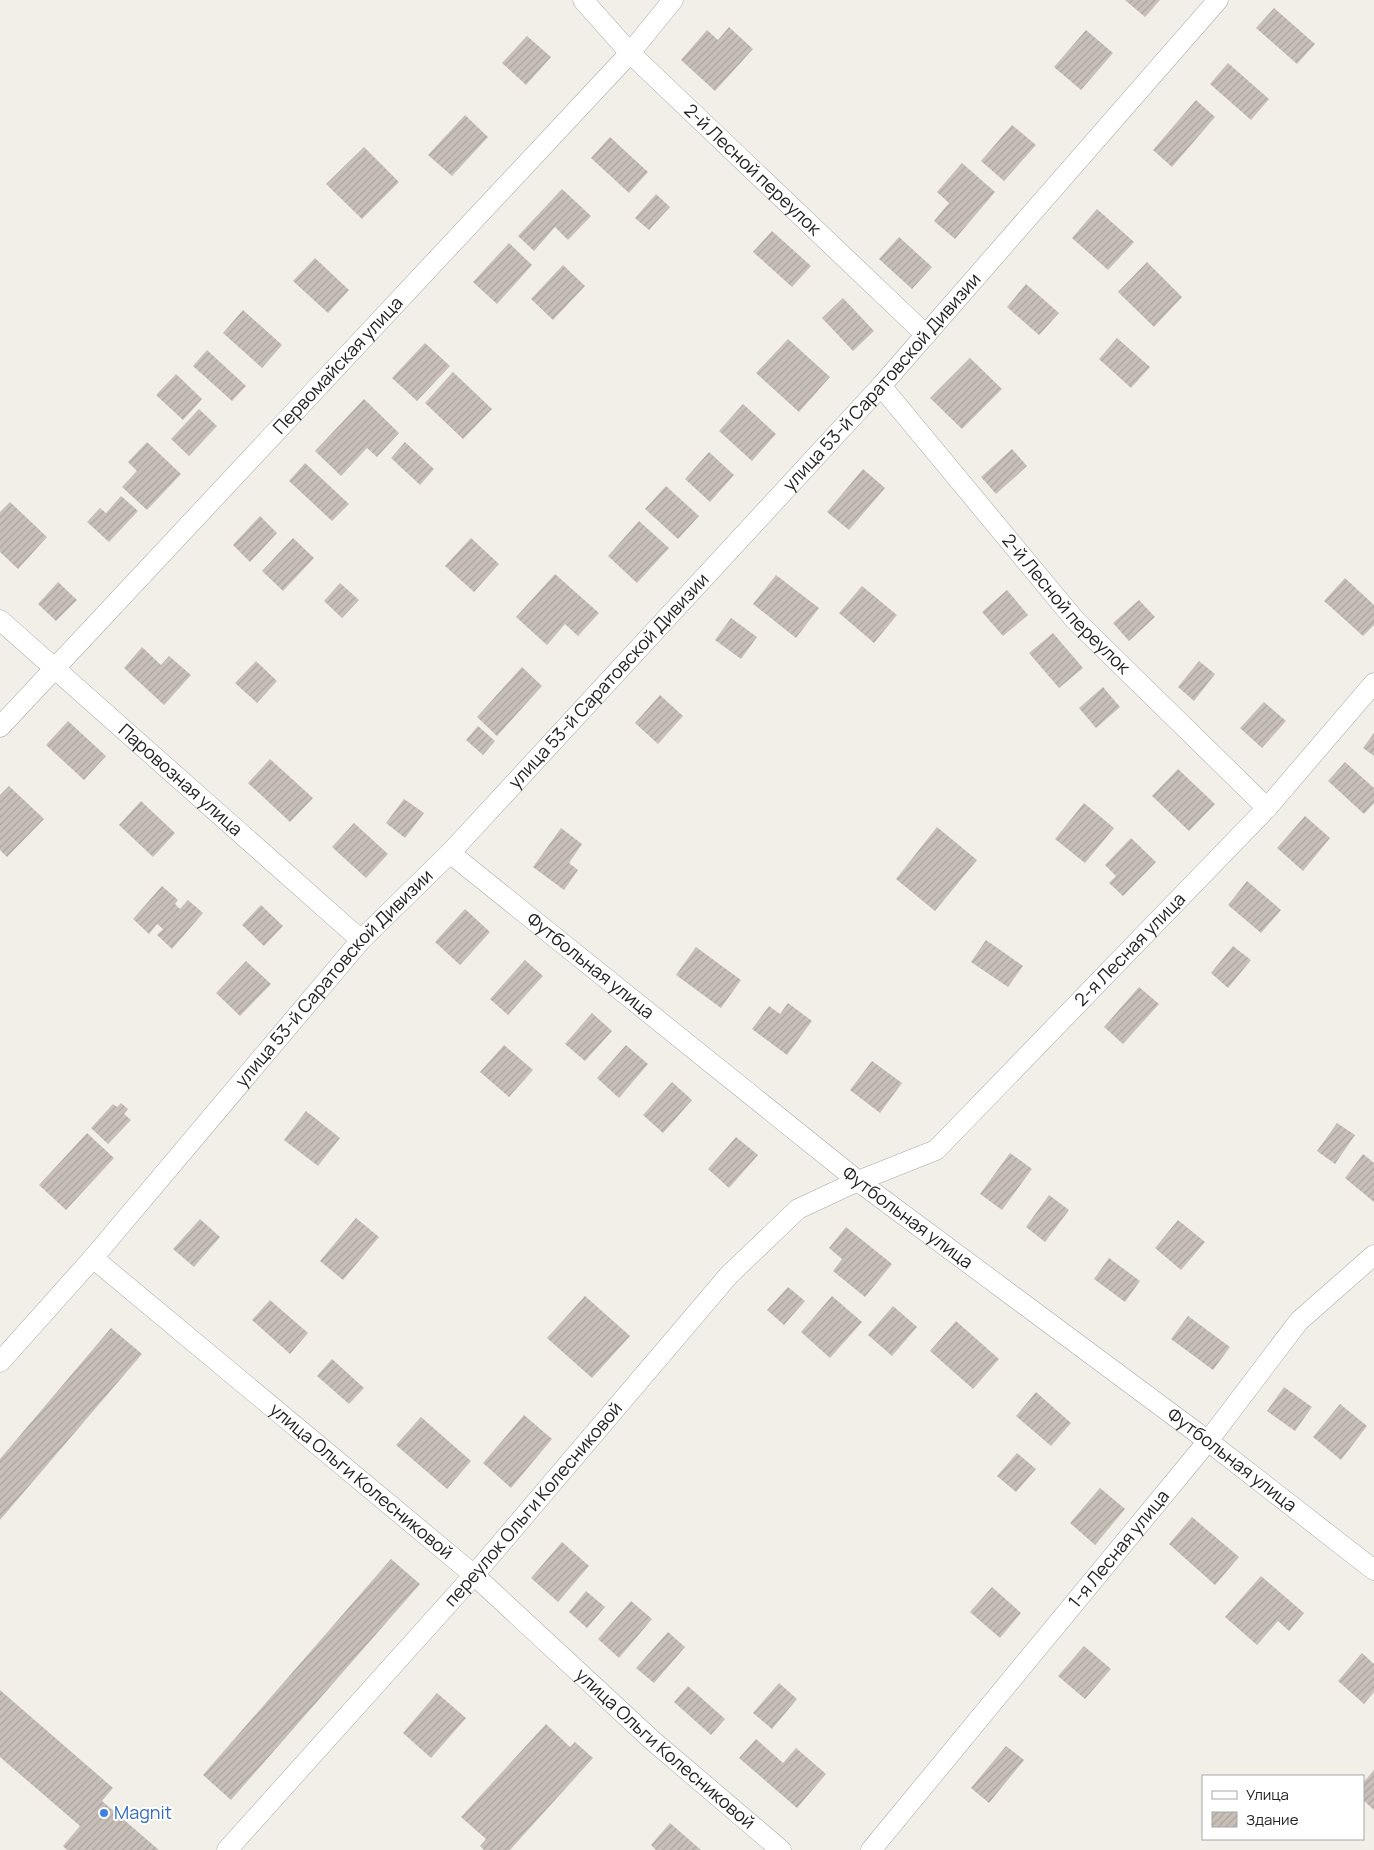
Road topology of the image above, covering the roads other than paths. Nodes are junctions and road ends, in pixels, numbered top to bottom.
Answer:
1 (583, 0) edge
2 (674, 0) edge
3 (1218, 0) edge
4 (630, 53) junction
5 (926, 335) junction
6 (881, 386) junction
7 (0, 620) edge
8 (53, 668) junction
9 (1374, 682) edge
10 (0, 727) edge
11 (1267, 808) junction
12 (450, 853) junction
13 (361, 940) junction
14 (858, 1182) junction
15 (1374, 1255) edge
16 (93, 1258) junction
17 (0, 1362) edge
18 (1208, 1442) junction
19 (1374, 1570) edge
20 (474, 1575) junction
21 (227, 1850) edge
22 (782, 1850) edge
23 (871, 1850) edge

1 - 4 street, 2-й Лесной переулок
2 - 4 street, Первомайская улица
3 - 5 street, улица 53-й Саратовской Дивизии
4 - 5 street, 2-й Лесной переулок
4 - 8 street, Первомайская улица
5 - 6 street, улица 53-й Саратовской Дивизии
6 - 11 street, 2-й Лесной переулок
6 - 12 street, улица 53-й Саратовской Дивизии
7 - 8 street, Паровозная улица
8 - 10 street, Первомайская улица
8 - 13 street, Паровозная улица
9 - 11 street, 2-я Лесная улица
11 - 14 street, 2-я Лесная улица
12 - 13 street, улица 53-й Саратовской Дивизии
12 - 14 street, Футбольная улица
13 - 16 street, улица 53-й Саратовской Дивизии
14 - 18 street, Футбольная улица
14 - 20 street, переулок Ольги Колесниковой
15 - 18 street, 1-я Лесная улица
16 - 17 street, улица 53-й Саратовской Дивизии
16 - 20 street, улица Ольги Колесниковой
18 - 19 street, Футбольная улица
18 - 23 street, 1-я Лесная улица
20 - 21 street, переулок Ольги Колесниковой
20 - 22 street, улица Ольги Колесниковой

